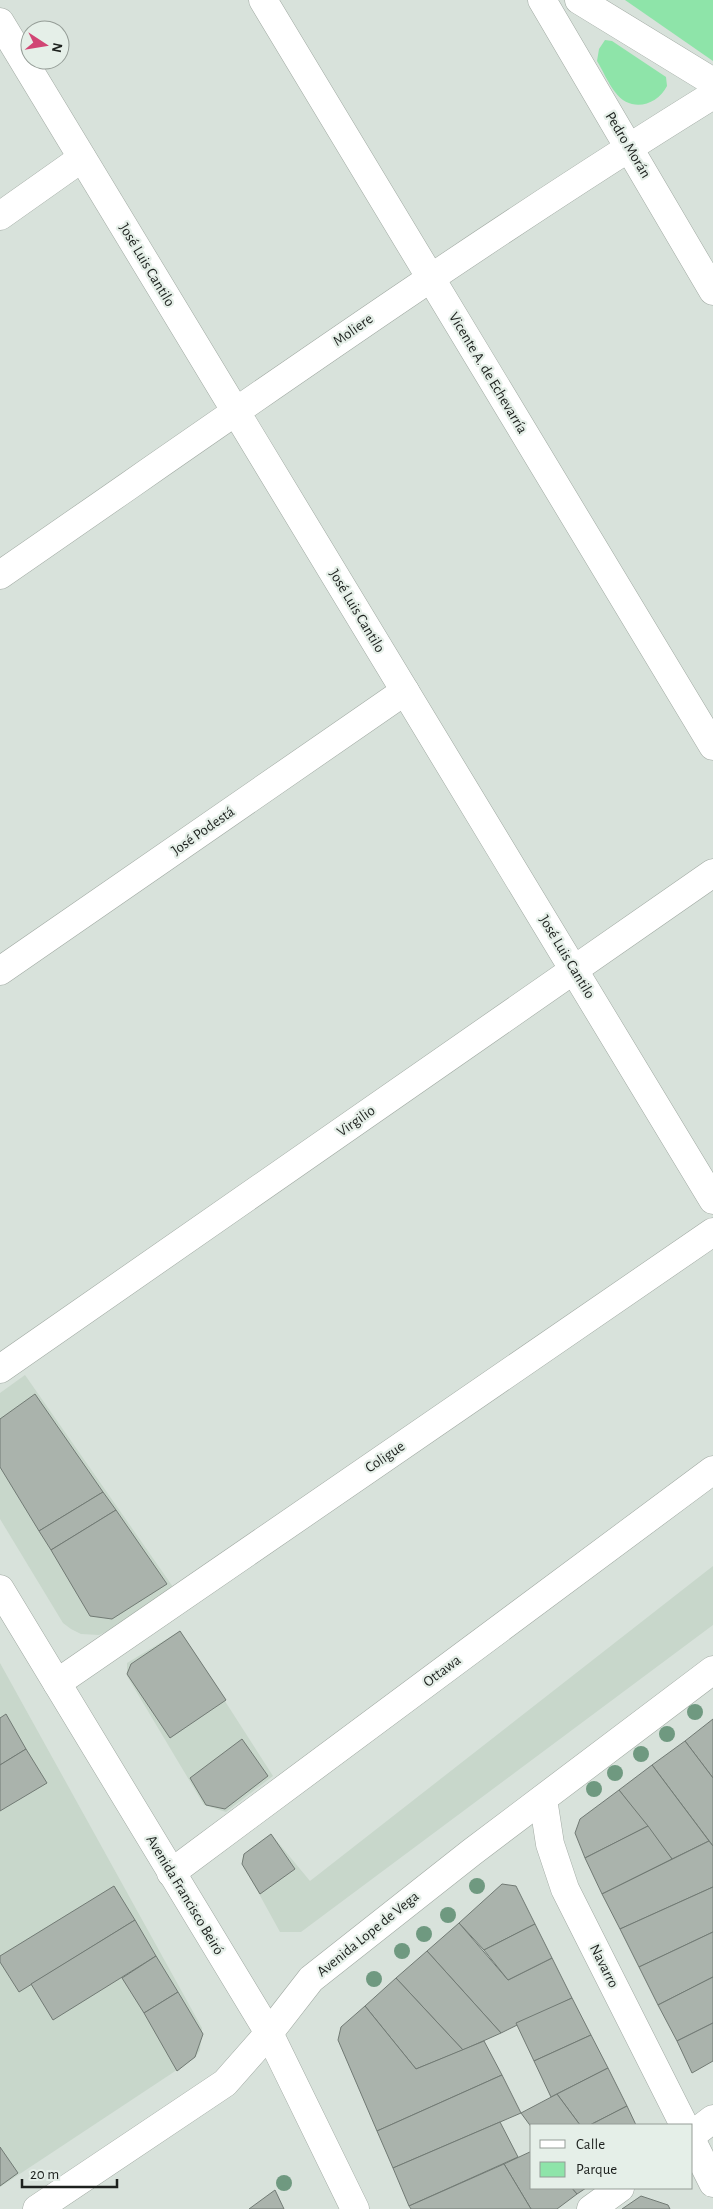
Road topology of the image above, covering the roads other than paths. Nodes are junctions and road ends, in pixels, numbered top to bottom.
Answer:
1 (263, 0) edge
2 (542, 0) edge
3 (579, 0) edge
4 (0, 22) edge
5 (713, 82) edge
6 (713, 95) edge
7 (630, 146) junction
8 (82, 158) junction
9 (0, 216) edge
10 (430, 277) junction
11 (713, 291) edge
12 (236, 411) junction
13 (0, 575) edge
14 (405, 691) junction
15 (713, 746) edge
16 (713, 873) edge
17 (574, 969) junction
18 (0, 971) edge
19 (713, 1200) edge
20 (713, 1232) edge
21 (0, 1369) edge
22 (713, 1470) edge
23 (0, 1589) edge
24 (713, 1670) edge
25 (56, 1683) junction
26 (543, 1799) junction
27 (171, 1873) junction
28 (269, 2033) junction
29 (713, 2119) edge
30 (683, 2124) edge
31 (693, 2134) edge
32 (693, 2143) edge
33 (713, 2183) edge
34 (619, 2189) edge
35 (37, 2209) edge
36 (355, 2209) edge
37 (591, 2209) edge

1 - 10 street, Vicente A. de Echevarría
2 - 7 street, Pedro Morán
3 - 5 street
4 - 8 street, José Luis Cantilo
6 - 7 street, Moliere
7 - 10 street, Moliere
7 - 11 street, Pedro Morán
8 - 9 street
8 - 12 street, José Luis Cantilo
10 - 12 street, Moliere
10 - 15 street, Vicente A. de Echevarría
12 - 13 street, Moliere
12 - 14 street, José Luis Cantilo
14 - 17 street, José Luis Cantilo
14 - 18 street, José Podestá
16 - 17 street, Virgilio
17 - 19 street, José Luis Cantilo
17 - 21 street, Virgilio
20 - 25 street, Coligue
22 - 27 street, Ottawa
23 - 25 street, Avenida Francisco Beiró
24 - 26 street, Avenida Lope de Vega
25 - 27 street, Avenida Francisco Beiró
26 - 28 street, Avenida Lope de Vega
26 - 30 street, Navarro
27 - 28 street, Avenida Francisco Beiró
28 - 35 street, Avenida Lope de Vega
28 - 36 street, Avenida Francisco Beiró
29 - 31 street
32 - 33 street
34 - 37 street

